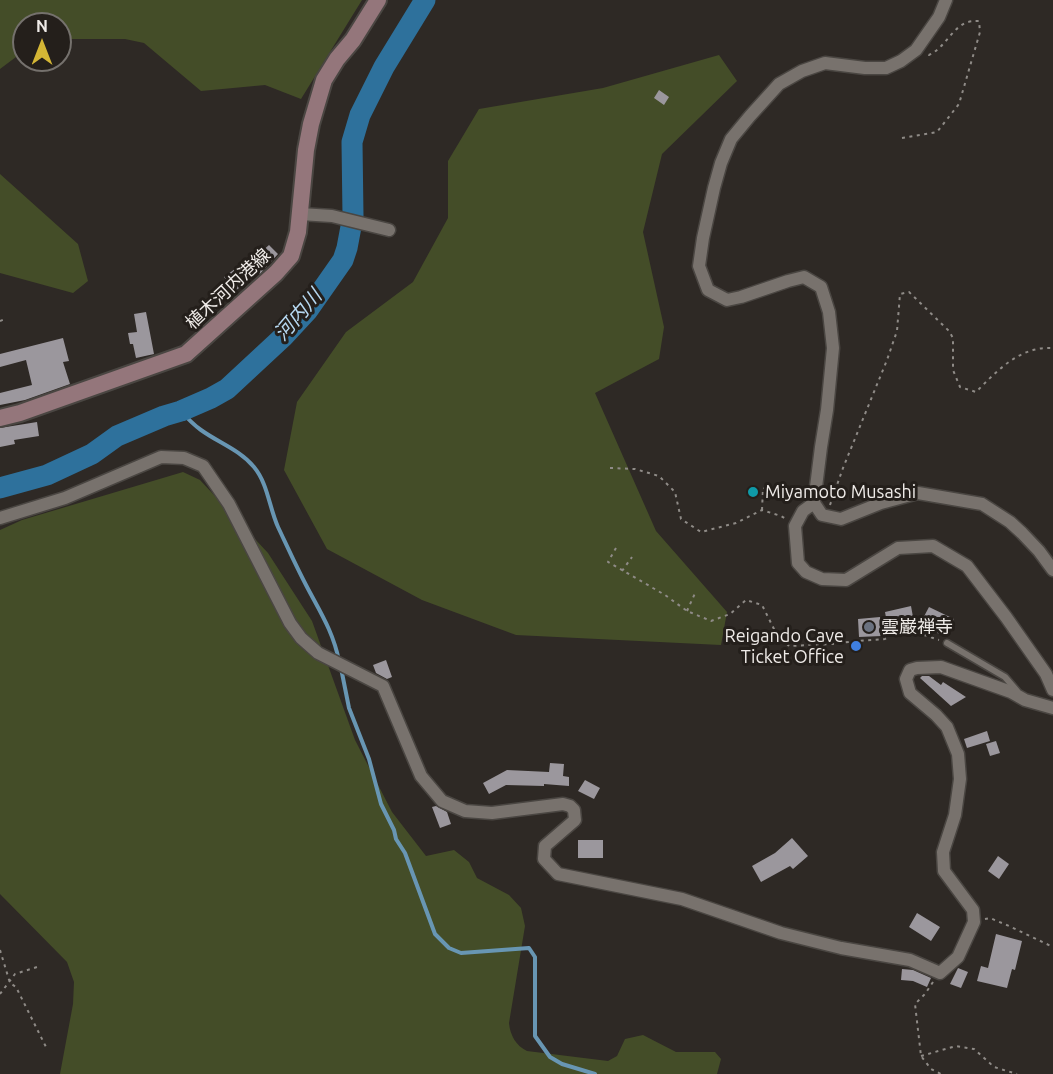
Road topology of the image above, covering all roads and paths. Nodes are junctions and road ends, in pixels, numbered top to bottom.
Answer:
1 (378, 0) edge
2 (946, 0) edge
3 (916, 50) junction
4 (902, 138) dead end
5 (300, 214) junction
6 (389, 230) dead end
7 (5, 320) dead end
8 (0, 321) edge
9 (1053, 348) edge
10 (0, 418) edge
11 (610, 468) dead end
12 (767, 489) dead end
13 (814, 503) junction
14 (762, 510) junction
15 (822, 515) junction
16 (0, 518) edge
17 (795, 526) junction
18 (616, 548) dead end
19 (632, 557) dead end
20 (1053, 570) edge
21 (622, 571) junction
22 (696, 591) dead end
23 (687, 610) junction
24 (947, 643) joint
25 (1053, 690) edge
26 (1025, 700) junction
27 (1053, 708) edge
28 (974, 922) junction
29 (1053, 947) edge
30 (0, 950) edge
31 (37, 967) dead end
32 (940, 973) junction
33 (10, 983) junction
34 (0, 994) edge
35 (46, 1047) dead end
36 (921, 1056) junction
37 (941, 1074) edge
38 (1017, 1074) edge

1 - 5 main road, 植木河内港線
2 - 3 street
3 - 4 path
3 - 13 street
5 - 6 street
5 - 10 main road, 植木河内港線
7 - 8 path
9 - 15 path
11 - 14 path
12 - 14 path
13 - 15 street
13 - 17 street
14 - 17 path
15 - 20 street
16 - 32 street
17 - 25 street
18 - 21 path
19 - 21 path
21 - 23 path
22 - 23 path
23 - 24 path
24 - 26 lane
26 - 27 street
26 - 28 street
28 - 29 path
28 - 32 street
30 - 33 path
31 - 33 path
32 - 36 path
33 - 34 path
33 - 35 path
36 - 37 path
36 - 38 path

